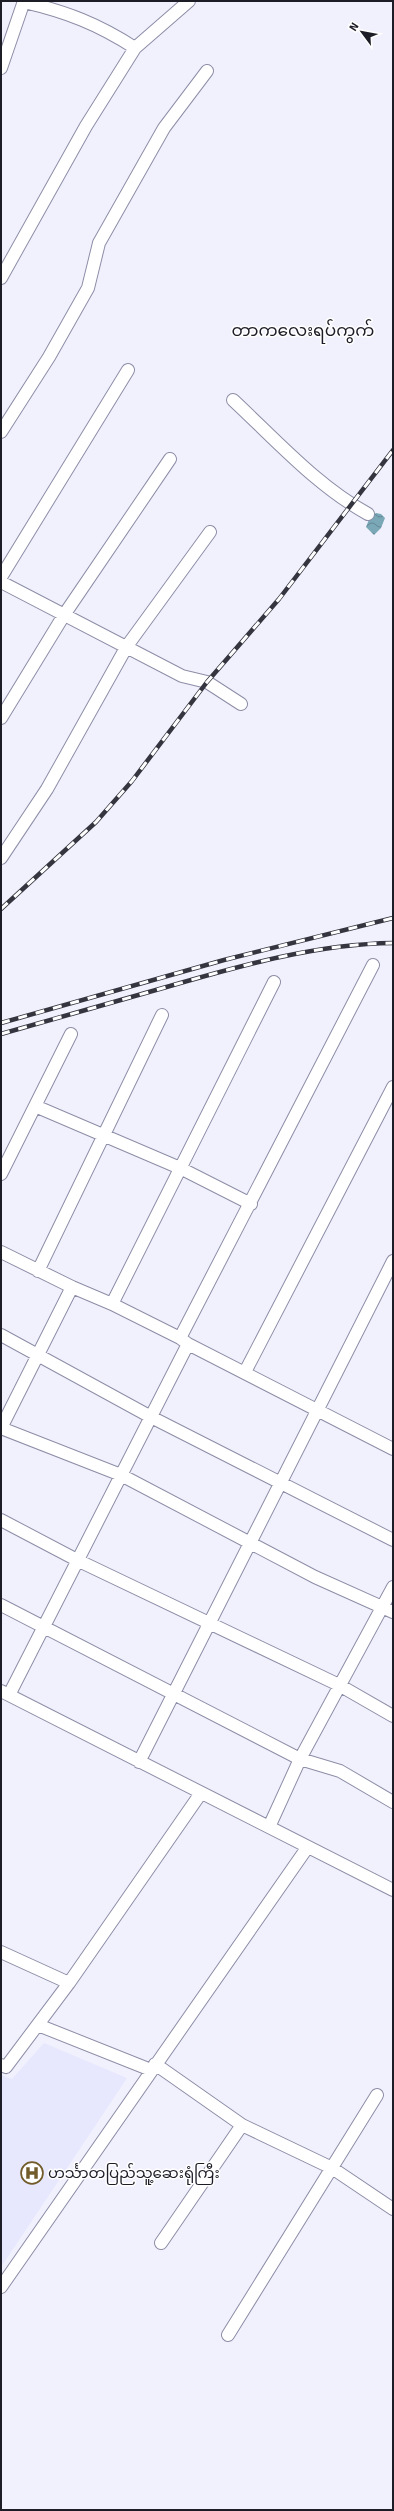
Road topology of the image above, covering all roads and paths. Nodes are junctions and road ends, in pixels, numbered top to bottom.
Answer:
1 (189, 1) edge
2 (24, 2) edge
3 (135, 48) junction
4 (1, 68) edge
5 (206, 72) dead end
6 (4, 266) edge
7 (1, 278) edge
8 (128, 370) dead end
9 (234, 400) dead end
10 (1, 432) edge
11 (170, 459) dead end
12 (368, 514) dead end
13 (210, 532) dead end
14 (1, 577) edge
15 (1, 582) edge
16 (64, 615) junction
17 (127, 646) junction
18 (241, 704) dead end
19 (1, 718) edge
20 (1, 858) edge
21 (373, 965) dead end
22 (274, 982) dead end
23 (162, 1015) dead end
24 (71, 1034) dead end
25 (393, 1087) edge
26 (35, 1106) junction
27 (103, 1136) junction
28 (180, 1168) junction
29 (1, 1174) edge
30 (251, 1204) junction
31 (1, 1252) edge
32 (393, 1261) edge
33 (38, 1270) junction
34 (72, 1287) junction
35 (112, 1304) junction
36 (1, 1335) edge
37 (184, 1341) junction
38 (37, 1356) junction
39 (245, 1372) junction
40 (318, 1410) junction
41 (150, 1417) junction
42 (1, 1428) edge
43 (393, 1449) edge
44 (121, 1475) junction
45 (279, 1483) junction
46 (1, 1520) edge
47 (393, 1540) edge
48 (250, 1542) junction
49 (77, 1560) junction
50 (393, 1587) edge
51 (1, 1605) edge
52 (388, 1610) edge
53 (208, 1624) junction
54 (43, 1626) junction
55 (339, 1685) junction
56 (5, 1693) edge
57 (172, 1694) junction
58 (393, 1716) edge
59 (300, 1759) junction
60 (139, 1762) junction
61 (201, 1793) junction
62 (393, 1802) edge
63 (269, 1827) junction
64 (307, 1848) junction
65 (393, 1890) edge
66 (1, 1952) edge
67 (69, 1983) junction
68 (38, 2025) junction
69 (1, 2065) edge
70 (153, 2067) junction
71 (377, 2095) dead end
72 (242, 2125) junction
73 (332, 2168) junction
74 (393, 2209) edge
75 (161, 2244) dead end
76 (1, 2287) edge
77 (228, 2335) dead end

1 - 3 street
2 - 3 street
2 - 4 street
3 - 6 street
5 - 10 street
6 - 7 street
8 - 14 street
9 - 12 street
11 - 16 street
13 - 17 street
15 - 16 street
16 - 17 street
16 - 19 street
17 - 18 street
17 - 20 street
21 - 30 street
22 - 28 street
23 - 27 street
24 - 26 street
25 - 39 street
26 - 27 street
26 - 29 street
27 - 28 street
27 - 33 street
28 - 30 street
28 - 35 street
30 - 37 street
31 - 33 street
32 - 40 street
33 - 34 street
34 - 35 street
34 - 38 street
35 - 37 street
36 - 38 street
37 - 39 street
37 - 41 street
38 - 41 street
38 - 42 street
39 - 40 street
40 - 43 street
40 - 45 street
41 - 44 street
41 - 45 street
42 - 44 street
44 - 48 street
44 - 49 street
45 - 47 street
45 - 48 street
46 - 49 street
48 - 52 street
48 - 53 street
49 - 53 street
49 - 54 street
50 - 52 street
51 - 54 street
52 - 55 street
53 - 55 street
53 - 57 street
54 - 56 street
54 - 57 street
55 - 58 street
55 - 59 street
56 - 60 street
57 - 59 street
57 - 60 street
59 - 62 street
59 - 63 street
60 - 61 street
61 - 63 street
61 - 67 street
63 - 64 street
64 - 65 street
64 - 70 street
66 - 67 street
67 - 68 street
68 - 69 street
68 - 70 street
70 - 72 street
70 - 76 street
71 - 73 street
72 - 73 street
72 - 75 street
73 - 74 street
73 - 77 street

